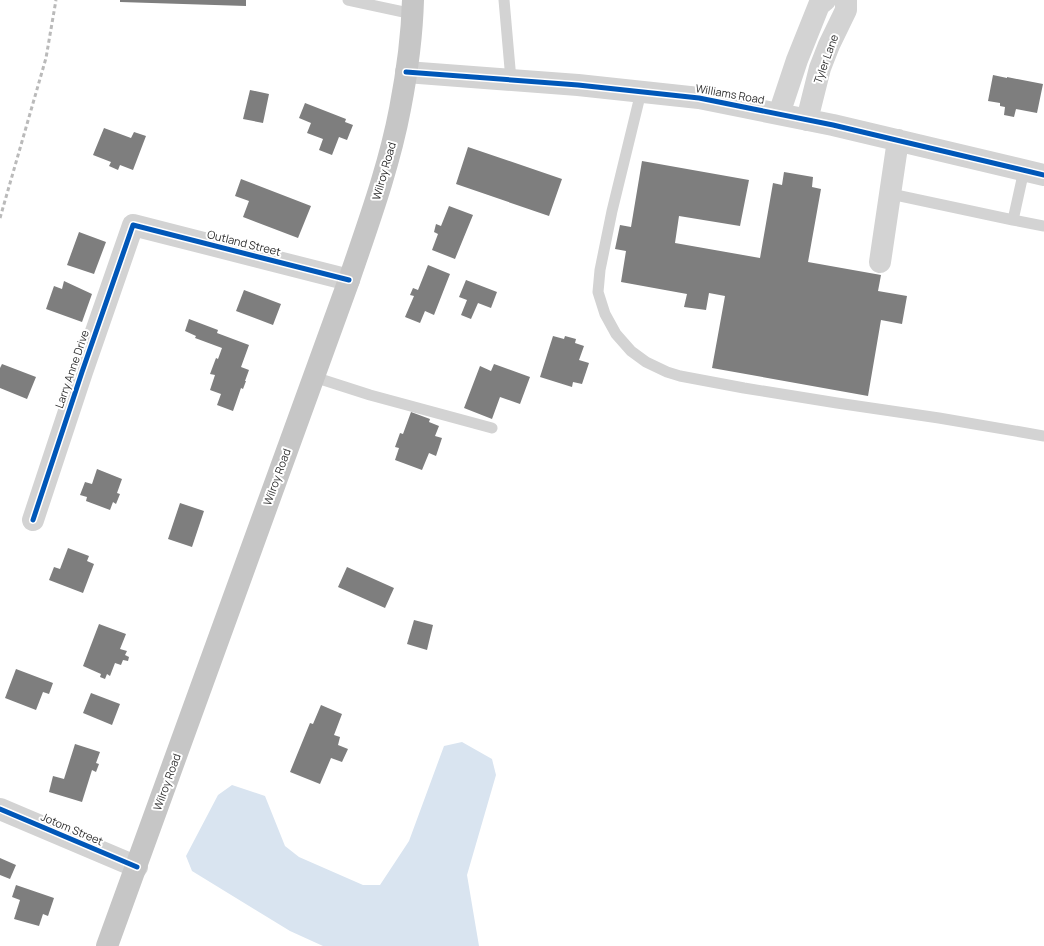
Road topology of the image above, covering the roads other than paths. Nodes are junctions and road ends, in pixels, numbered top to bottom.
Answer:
1 (348, 0) edge
2 (504, 0) edge
3 (825, 0) edge
4 (846, 0) edge
5 (413, 7) edge
6 (406, 72) junction
7 (511, 80) junction
8 (641, 92) junction
9 (779, 114) junction
10 (807, 120) junction
11 (898, 140) junction
12 (1034, 172) edge
13 (891, 194) junction
14 (1014, 220) junction
15 (133, 224) joint
16 (1044, 226) edge
17 (880, 262) dead end
18 (349, 280) junction
19 (314, 377) junction
20 (492, 428) dead end
21 (1044, 436) edge
22 (33, 520) dead end
23 (0, 809) edge
24 (137, 867) junction
25 (107, 946) edge

1 - 5 lane
2 - 7 lane
3 - 9 street
4 - 10 street, Tyler Lane
5 - 6 main road, Wilroy Road
6 - 7 street, Williams Road
6 - 18 main road, Wilroy Road
7 - 8 street, Williams Road
8 - 9 street, Williams Road
8 - 21 lane
9 - 10 street, Williams Road
10 - 11 street, Williams Road
11 - 12 street, Williams Road
11 - 13 street
12 - 14 lane
13 - 14 lane
13 - 17 street
14 - 16 lane
15 - 18 street, Outland Street
15 - 22 street, Larry Anne Drive
18 - 19 main road, Wilroy Road
19 - 20 lane
19 - 24 main road, Wilroy Road
23 - 24 street, Jotom Street
24 - 25 main road, Wilroy Road

